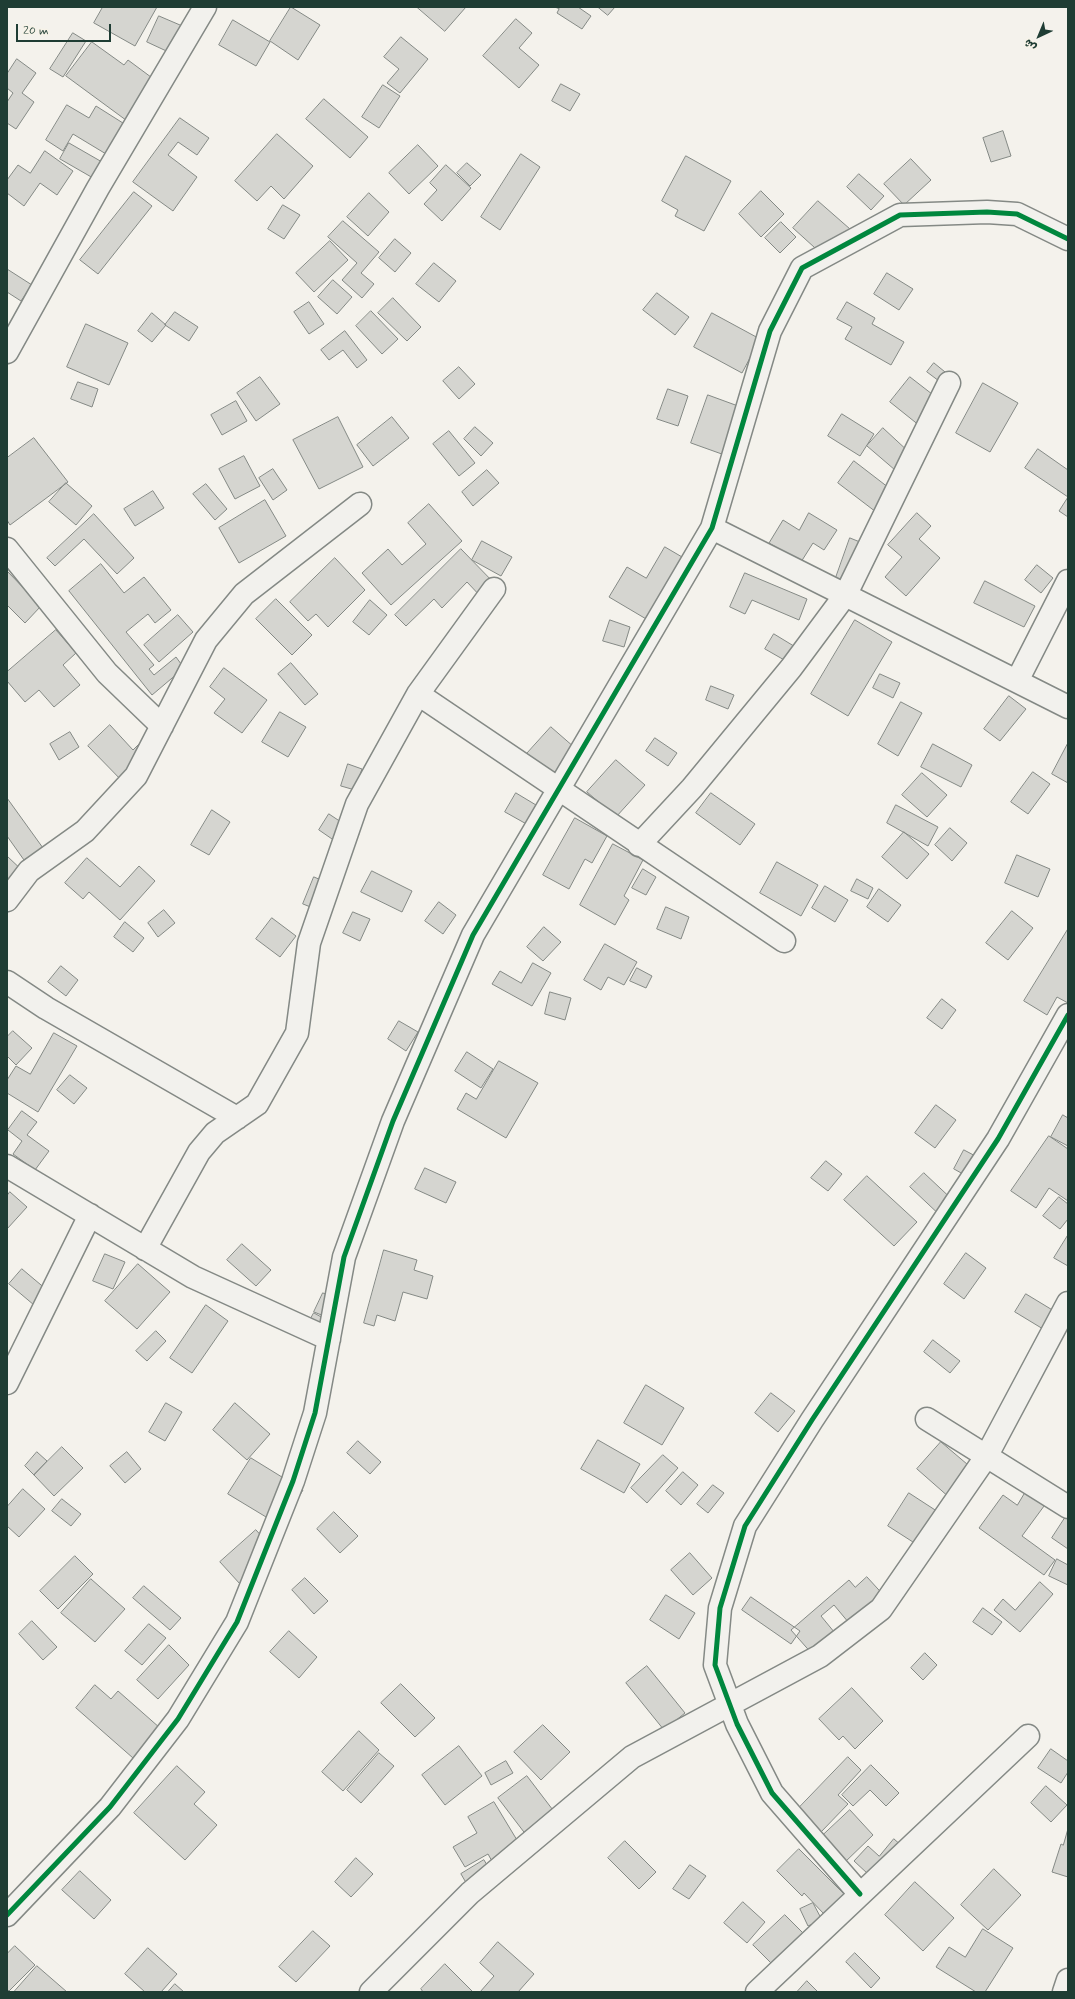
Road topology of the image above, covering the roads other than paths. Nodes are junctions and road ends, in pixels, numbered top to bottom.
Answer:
1 (205, 7) edge
2 (1068, 239) edge
3 (7, 352) edge
4 (949, 382) dead end
5 (360, 504) dead end
6 (712, 528) junction
7 (7, 549) edge
8 (1068, 581) edge
9 (494, 589) dead end
10 (846, 594) junction
11 (1017, 681) junction
12 (418, 694) junction
13 (1068, 707) edge
14 (162, 726) junction
15 (558, 789) junction
16 (639, 845) junction
17 (7, 900) edge
18 (784, 941) dead end
19 (7, 982) edge
20 (1068, 1015) edge
21 (237, 1118) junction
22 (7, 1166) edge
23 (90, 1215) junction
24 (145, 1248) junction
25 (1068, 1303) edge
26 (329, 1339) junction
27 (7, 1383) edge
28 (927, 1419) dead end
29 (986, 1457) junction
30 (1068, 1507) edge
31 (730, 1705) junction
32 (1028, 1736) dead end
33 (860, 1894) junction
34 (7, 1914) edge
35 (1068, 1980) edge
36 (371, 1992) edge
37 (757, 1992) edge
38 (1064, 1992) edge

1 - 3 street
2 - 6 street
4 - 10 street
5 - 14 street
6 - 10 street
6 - 15 street
7 - 14 street
8 - 11 street
9 - 12 street
10 - 11 street
10 - 16 street
11 - 13 street
12 - 15 street
12 - 21 street
14 - 17 street
15 - 16 street
15 - 26 street
16 - 18 street
19 - 21 street
20 - 31 street
21 - 24 street
22 - 23 street
23 - 24 street
23 - 27 street
24 - 26 street
25 - 29 street
26 - 34 street
28 - 29 street
29 - 30 street
29 - 31 street
31 - 33 street
31 - 36 street
32 - 33 street
33 - 37 street
35 - 38 street

